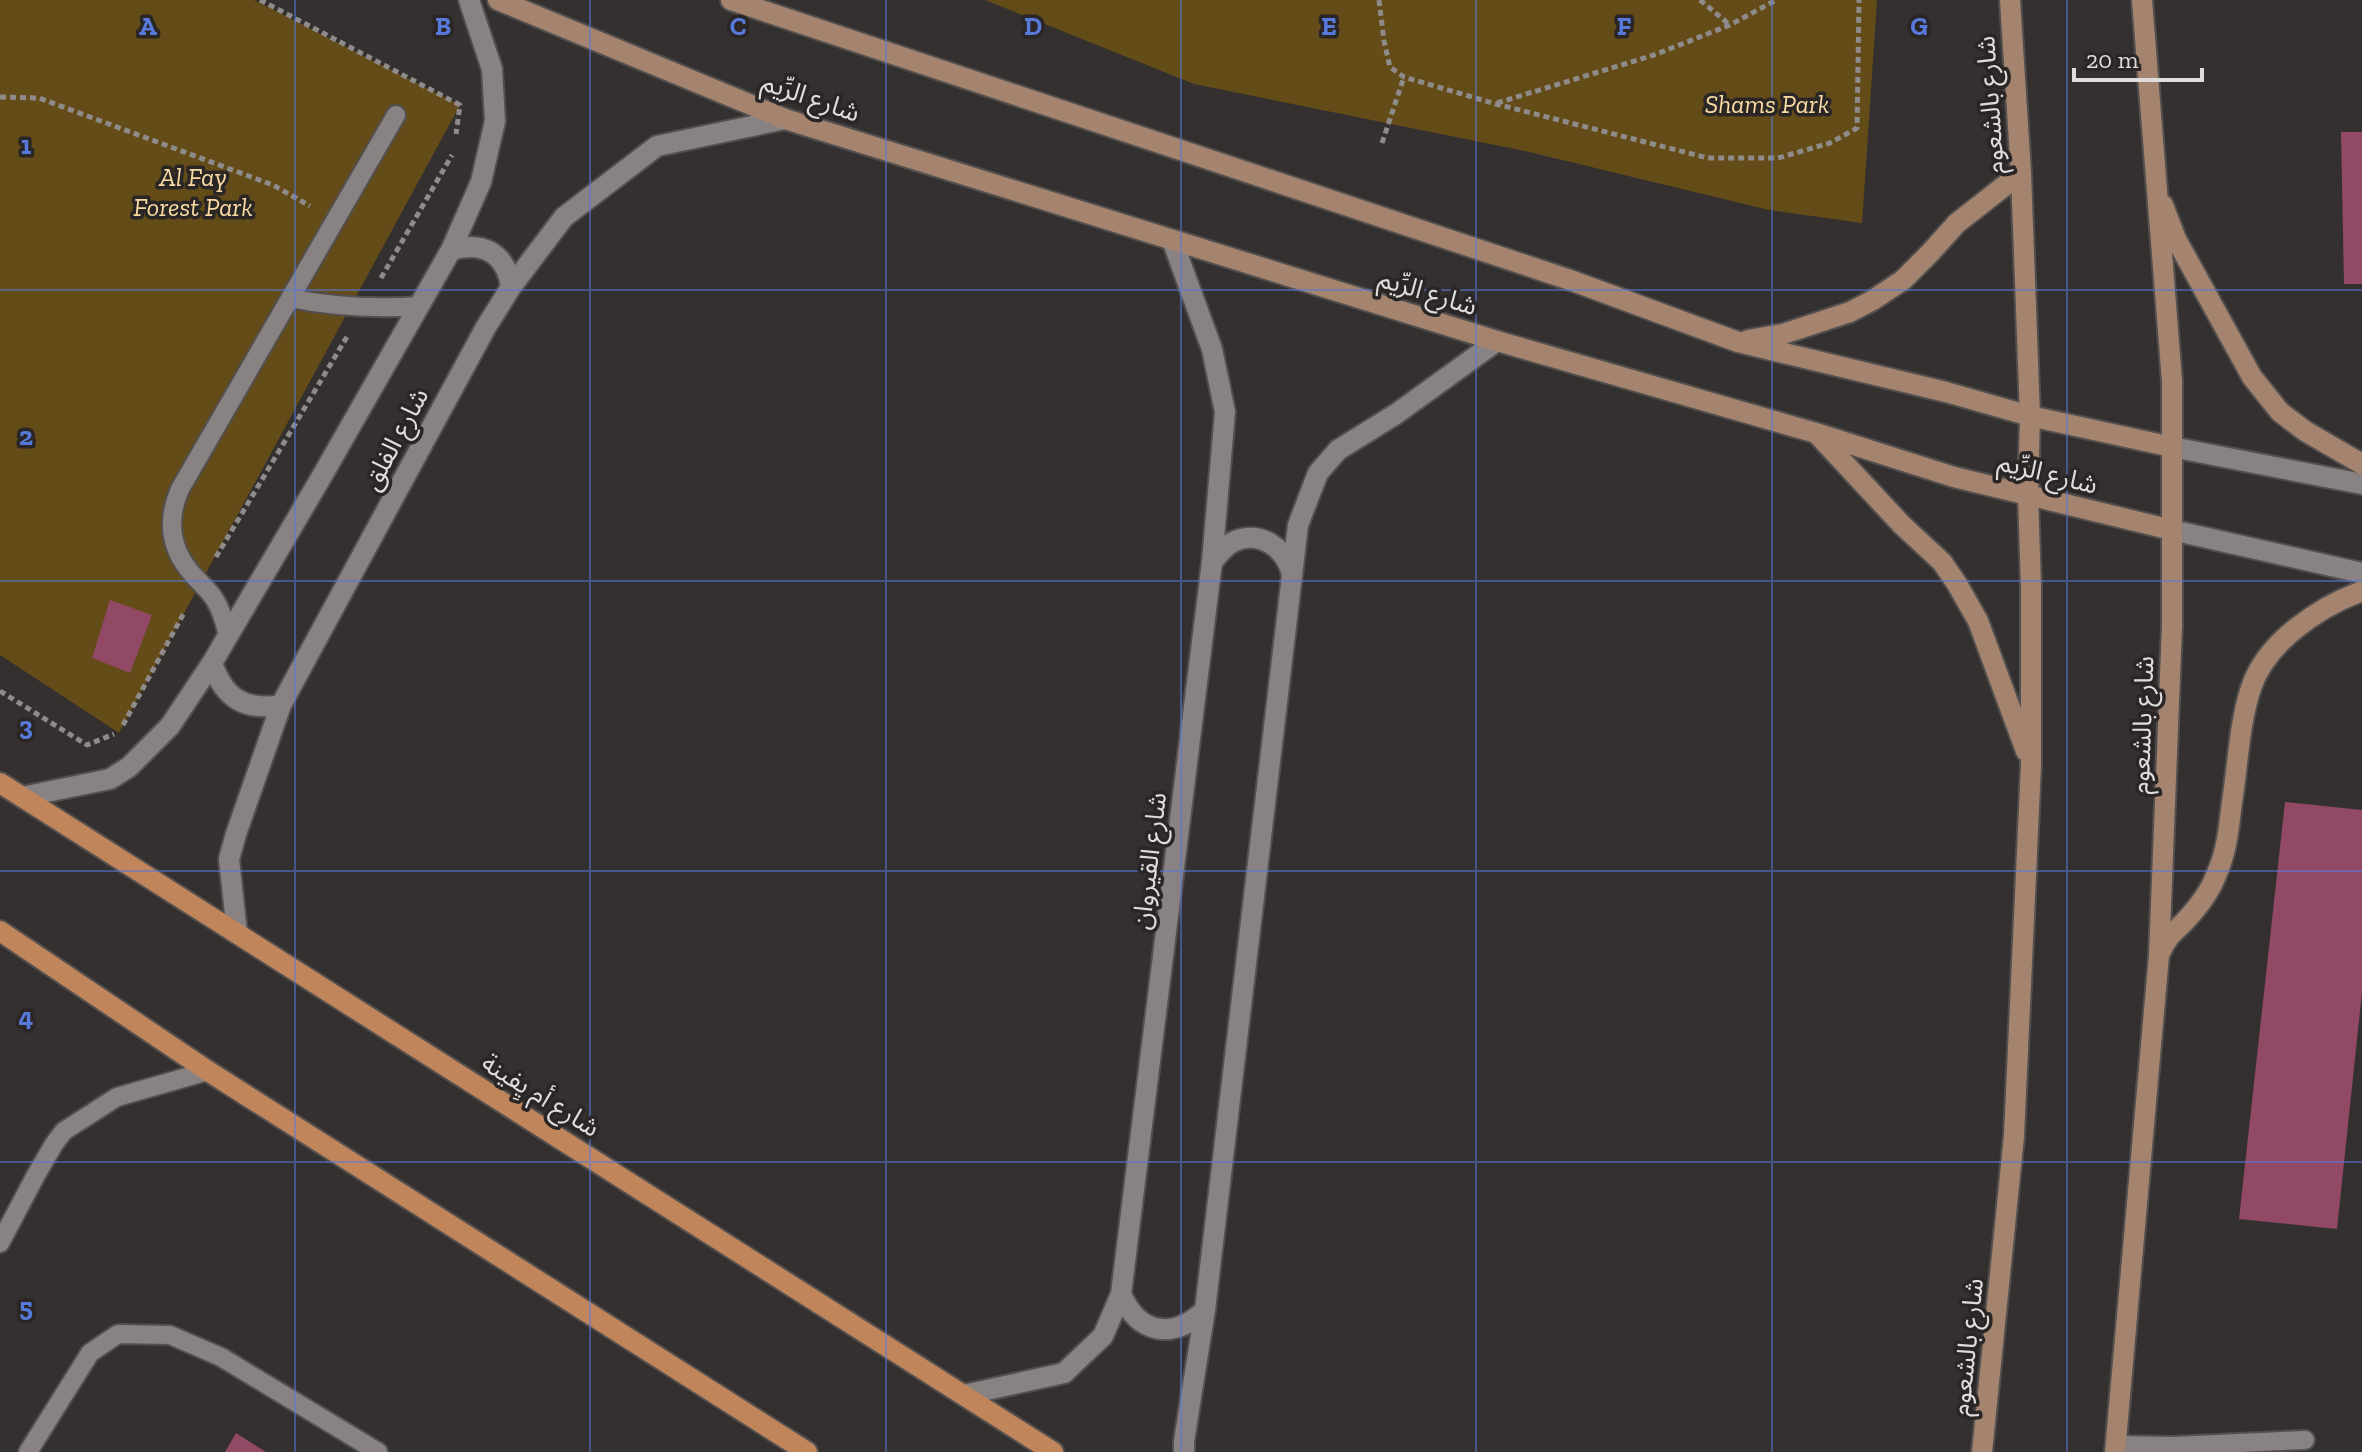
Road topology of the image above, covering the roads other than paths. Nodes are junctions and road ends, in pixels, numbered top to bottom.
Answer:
1 (469, 0) edge
2 (498, 0) edge
3 (731, 0) edge
4 (2010, 0) edge
5 (2142, 0) edge
6 (396, 115) dead end
7 (785, 119) junction
8 (2021, 173) junction
9 (2155, 186) junction
10 (1172, 240) junction
11 (451, 250) junction
12 (511, 287) junction
13 (290, 298) junction
14 (419, 306) junction
15 (1497, 341) junction
16 (1738, 342) junction
17 (2030, 416) junction
18 (1816, 433) junction
19 (2172, 447) junction
20 (2362, 464) edge
21 (2362, 484) edge
22 (2028, 495) junction
23 (2172, 530) junction
24 (1212, 562) junction
25 (2362, 573) edge
26 (1293, 579) junction
27 (2362, 591) edge
28 (228, 636) junction
29 (212, 663) junction
30 (281, 705) junction
31 (2031, 765) junction
32 (0, 783) edge
33 (22, 797) junction
34 (0, 931) edge
35 (237, 933) junction
36 (2159, 955) junction
37 (208, 1071) junction
38 (0, 1215) edge
39 (3, 1239) edge
40 (1121, 1294) junction
41 (1205, 1310) junction
42 (964, 1395) junction
43 (2305, 1440) dead end
44 (2116, 1448) edge
45 (28, 1452) edge
46 (378, 1452) edge
47 (807, 1452) edge
48 (1053, 1452) edge
49 (1184, 1452) edge
50 (1982, 1452) edge

1 - 11 street, شارع الفلق
2 - 7 main road, شارع الرِّيم
3 - 16 main road, شارع الرِّيم
4 - 8 main road, شارع بالشعوم
5 - 9 main road, شارع بالشعوم
6 - 13 lane
7 - 10 main road, شارع الرِّيم
7 - 12 street, شارع الفلق
8 - 16 main road
8 - 17 main road, شارع بالشعوم
9 - 19 main road, شارع بالشعوم
9 - 20 main road
10 - 15 main road, شارع الرِّيم
10 - 24 street, شارع القيروان
11 - 12 street
11 - 14 street, شارع الفلق
12 - 30 street, شارع الفلق
13 - 14 lane
13 - 28 lane
14 - 28 street, شارع الفلق
15 - 18 main road, شارع الرِّيم
15 - 26 street
16 - 17 main road, شارع الرِّيم
17 - 19 main road, شارع الرِّيم
17 - 22 main road, شارع بالشعوم
18 - 22 main road, شارع الرِّيم
18 - 31 main road
19 - 21 street, شارع الرِّيم
19 - 23 main road, شارع بالشعوم
22 - 23 main road, شارع الرِّيم
22 - 31 main road, شارع بالشعوم
23 - 25 street, شارع الرِّيم
23 - 36 main road, شارع بالشعوم
24 - 26 street
24 - 40 street, شارع القيروان
26 - 41 street
27 - 36 main road
28 - 29 street, شارع الفلق
29 - 30 street
29 - 33 street, شارع الفلق
30 - 35 street, شارع الفلق
31 - 50 main road, شارع بالشعوم
32 - 33 main road, شارع أم يِفينة
33 - 35 main road, شارع أم يِفينة
34 - 37 main road
35 - 42 main road, شارع أم يِفينة
36 - 44 main road, شارع بالشعوم
37 - 39 lane
37 - 47 main road
38 - 39 lane
40 - 41 street
40 - 42 street, شارع القيروان
41 - 49 street
42 - 48 main road, شارع أم يِفينة
43 - 44 lane
45 - 46 lane

